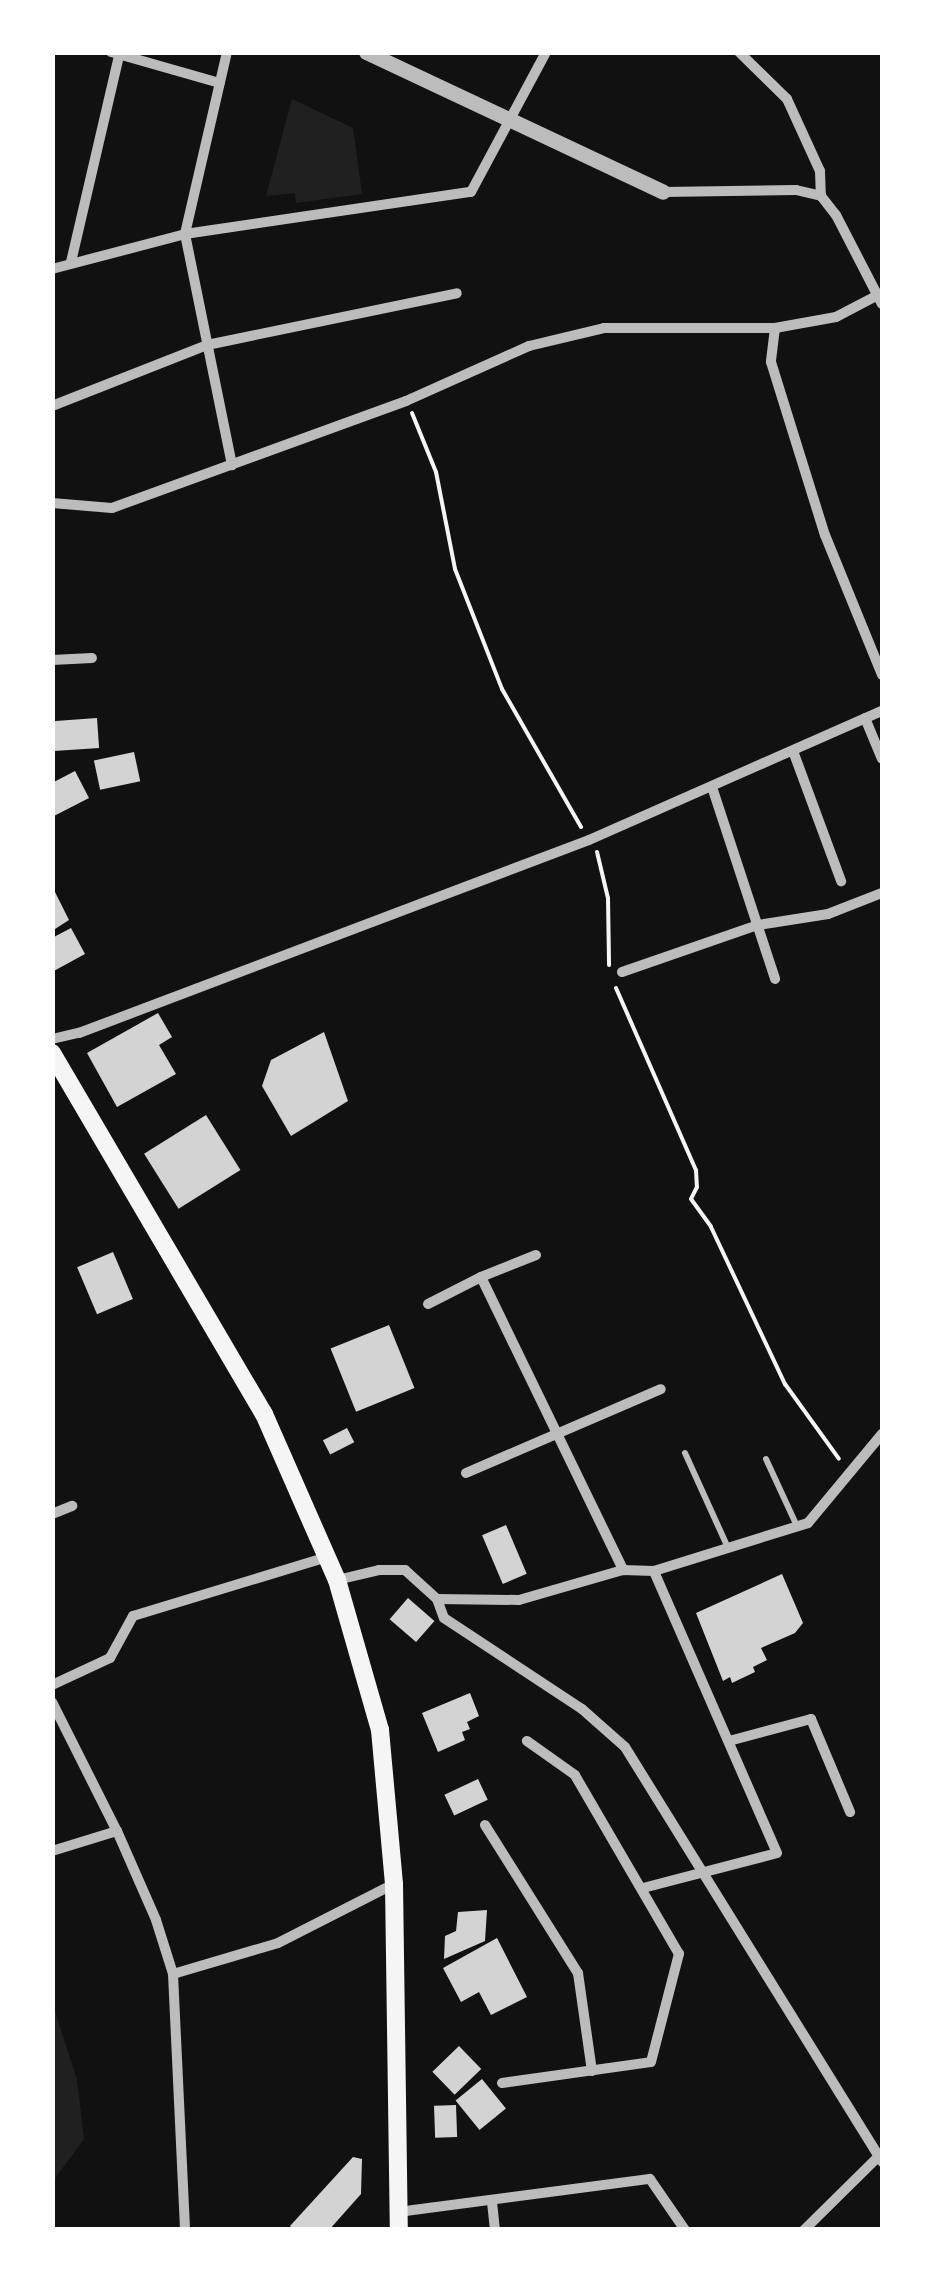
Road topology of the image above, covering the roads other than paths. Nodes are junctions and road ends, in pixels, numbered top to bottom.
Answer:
1 (227, 52) edge
2 (366, 52) edge
3 (546, 52) edge
4 (115, 54) edge
5 (744, 54) edge
6 (220, 82) junction
7 (510, 120) junction
8 (663, 192) joint
9 (821, 196) junction
10 (185, 234) junction
11 (70, 262) junction
12 (52, 269) edge
13 (456, 293) dead end
14 (881, 298) edge
15 (774, 328) junction
16 (208, 346) junction
17 (52, 406) edge
18 (232, 464) junction
19 (52, 502) edge
20 (92, 658) dead end
21 (52, 660) edge
22 (882, 674) edge
23 (882, 711) edge
24 (865, 718) junction
25 (793, 751) junction
26 (882, 759) edge
27 (712, 787) junction
28 (840, 881) dead end
29 (882, 893) edge
30 (758, 925) junction
31 (616, 972) road end
32 (776, 979) dead end
33 (52, 1039) edge
34 (52, 1053) edge
35 (536, 1255) dead end
36 (481, 1277) junction
37 (428, 1304) dead end
38 (661, 1388) dead end
39 (555, 1434) junction
40 (882, 1434) edge
41 (685, 1454) dead end
42 (766, 1459) dead end
43 (466, 1473) dead end
44 (72, 1506) dead end
45 (52, 1514) edge
46 (797, 1526) junction
47 (728, 1548) junction
48 (328, 1557) junction
49 (623, 1570) junction
50 (654, 1571) junction
51 (337, 1580) junction
52 (437, 1598) junction
53 (52, 1684) edge
54 (52, 1702) edge
55 (527, 1741) dead end
56 (728, 1742) junction
57 (850, 1812) dead end
58 (485, 1825) dead end
59 (117, 1831) junction
60 (52, 1851) edge
61 (702, 1872) junction
62 (394, 1884) junction
63 (643, 1888) junction
64 (172, 1974) junction
65 (592, 2071) junction
66 (502, 2083) dead end
67 (881, 2156) edge
68 (492, 2202) junction
69 (398, 2221) edge
70 (185, 2230) edge
71 (495, 2230) edge
72 (685, 2230) edge
73 (804, 2230) edge

1 - 6 street
2 - 7 street
3 - 7 street
4 - 6 street
4 - 11 street
5 - 9 street
6 - 10 street
7 - 8 street
7 - 10 street
8 - 9 street
9 - 14 street
10 - 11 street
10 - 16 street
11 - 12 street
13 - 16 street
14 - 15 street
15 - 18 street
15 - 22 street
16 - 17 street
16 - 18 street
18 - 19 street
20 - 21 street
23 - 24 street
24 - 25 street
24 - 26 street
25 - 27 street
25 - 28 street
27 - 30 street
27 - 33 street
29 - 30 street
30 - 31 street
30 - 32 street
34 - 48 main road
35 - 36 street
36 - 37 street
36 - 39 street
38 - 39 street
39 - 43 street
39 - 49 street
40 - 46 street
41 - 47 lane
42 - 46 lane
44 - 45 street
46 - 47 street
47 - 50 street
48 - 51 main road
48 - 53 street
49 - 50 street
49 - 52 street
50 - 56 street
51 - 52 street
51 - 62 main road
52 - 61 street
54 - 59 street
55 - 63 street
56 - 57 street
56 - 61 street
58 - 65 street
59 - 60 street
59 - 64 street
61 - 63 street
61 - 67 street
62 - 64 street
62 - 69 main road
63 - 65 street
64 - 70 street
65 - 66 street
67 - 73 street
68 - 69 street
68 - 71 street
68 - 72 street

